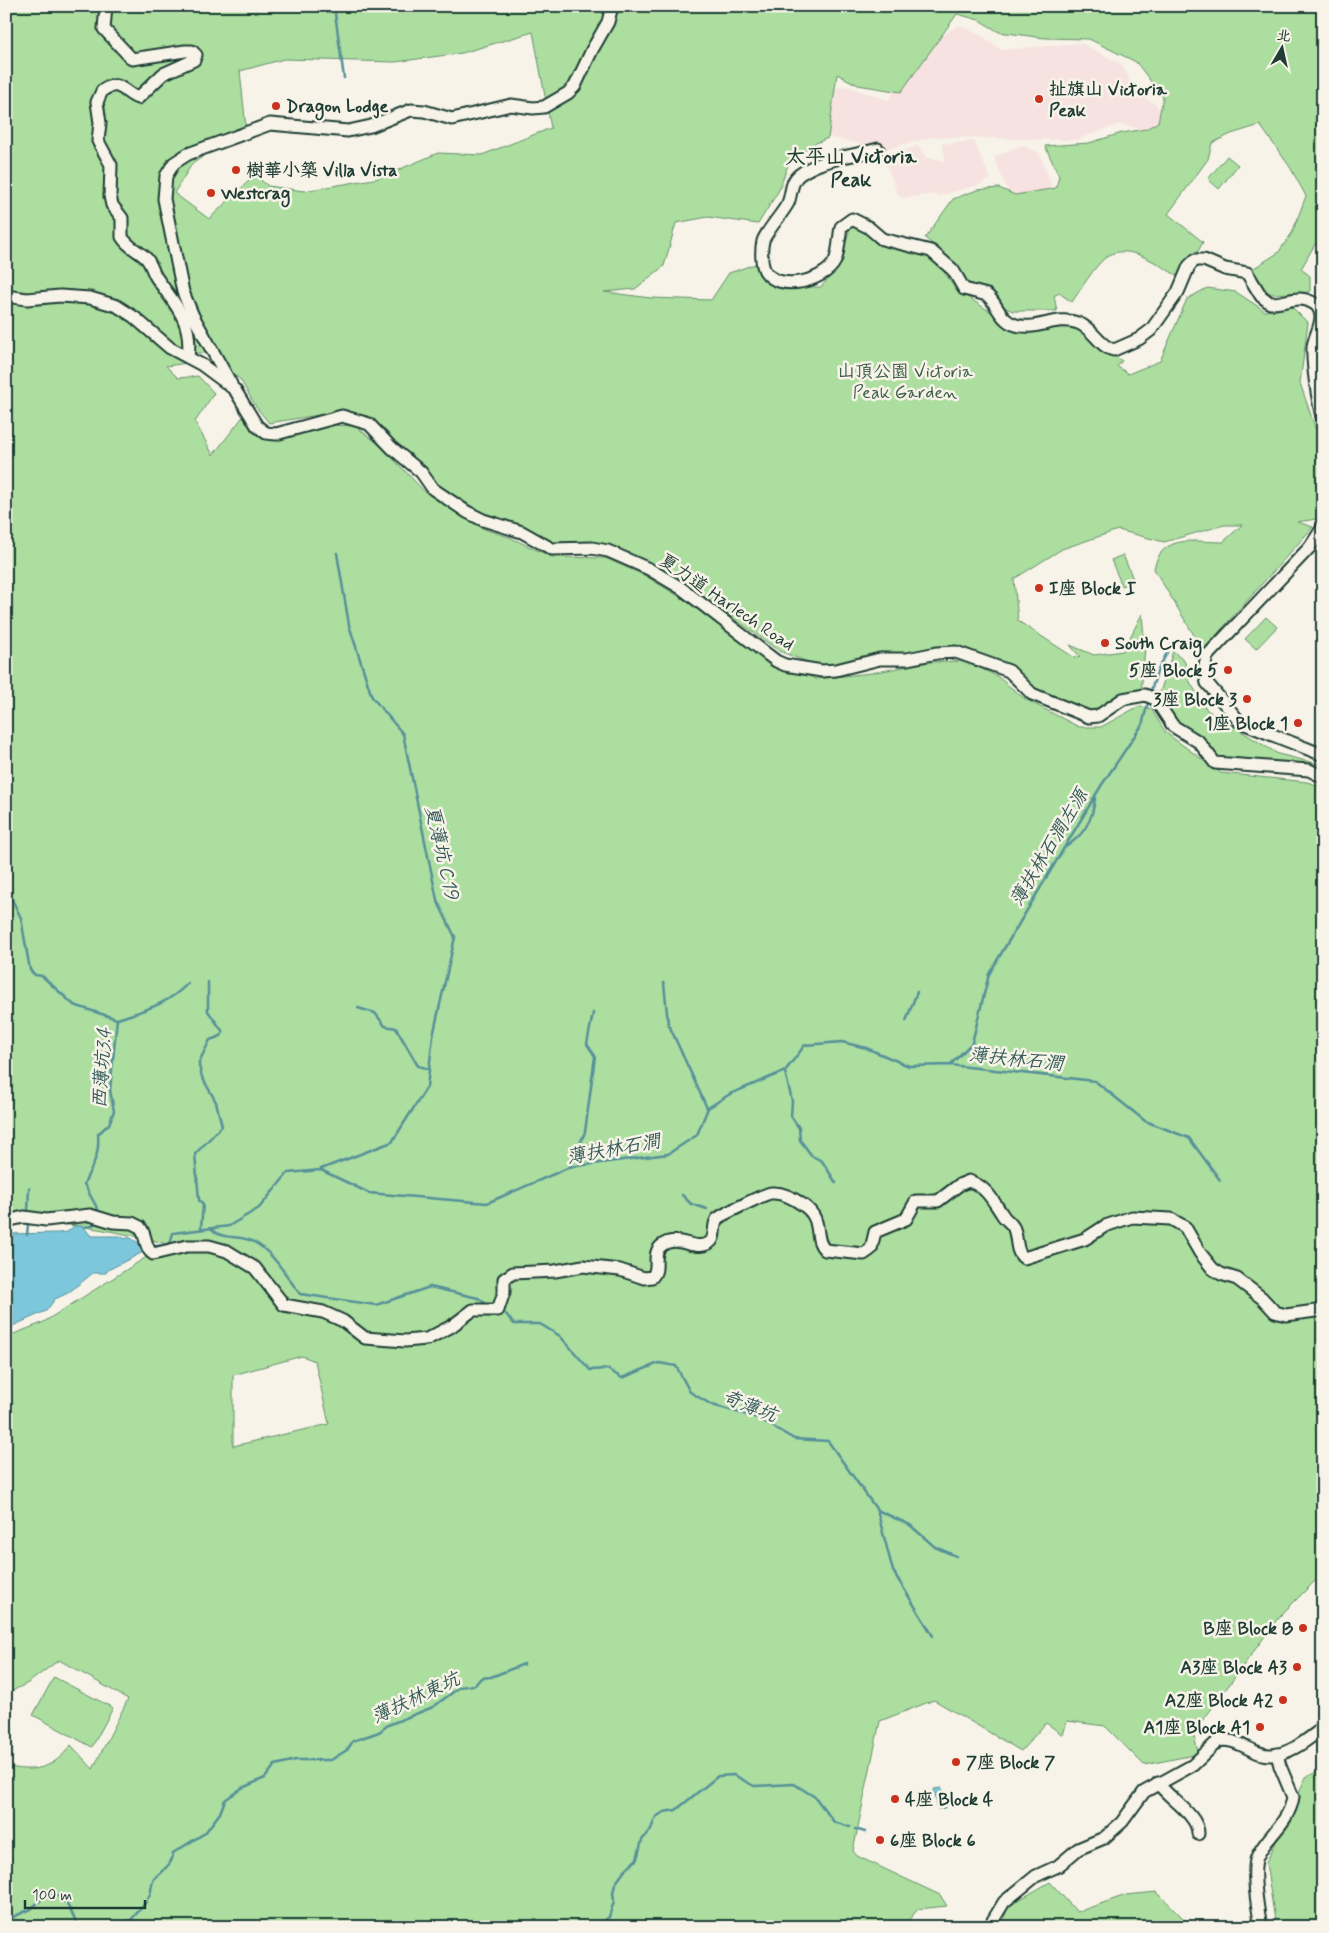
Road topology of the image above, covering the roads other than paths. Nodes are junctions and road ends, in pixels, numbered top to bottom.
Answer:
1 (106, 6) edge
2 (612, 6) edge
3 (878, 149) dead end
4 (6, 296) edge
5 (188, 357) junction
6 (235, 390) junction
7 (1323, 421) edge
8 (1323, 528) edge
9 (1323, 755) edge
10 (1323, 777) edge
11 (7, 1220) edge
12 (1323, 1310) edge
13 (1323, 1728) edge
14 (1277, 1754) junction
15 (1158, 1783) junction
16 (1198, 1834) dead end
17 (989, 1927) edge
18 (1261, 1927) edge

1 - 5 street
2 - 6 street
3 - 7 street
4 - 5 street, 夏力道 Harlech Road
5 - 6 street, 夏力道 Harlech Road
6 - 10 street, 夏力道 Harlech Road
8 - 9 street
11 - 12 street
13 - 14 street
14 - 15 street
14 - 18 street
15 - 16 street
15 - 17 street

